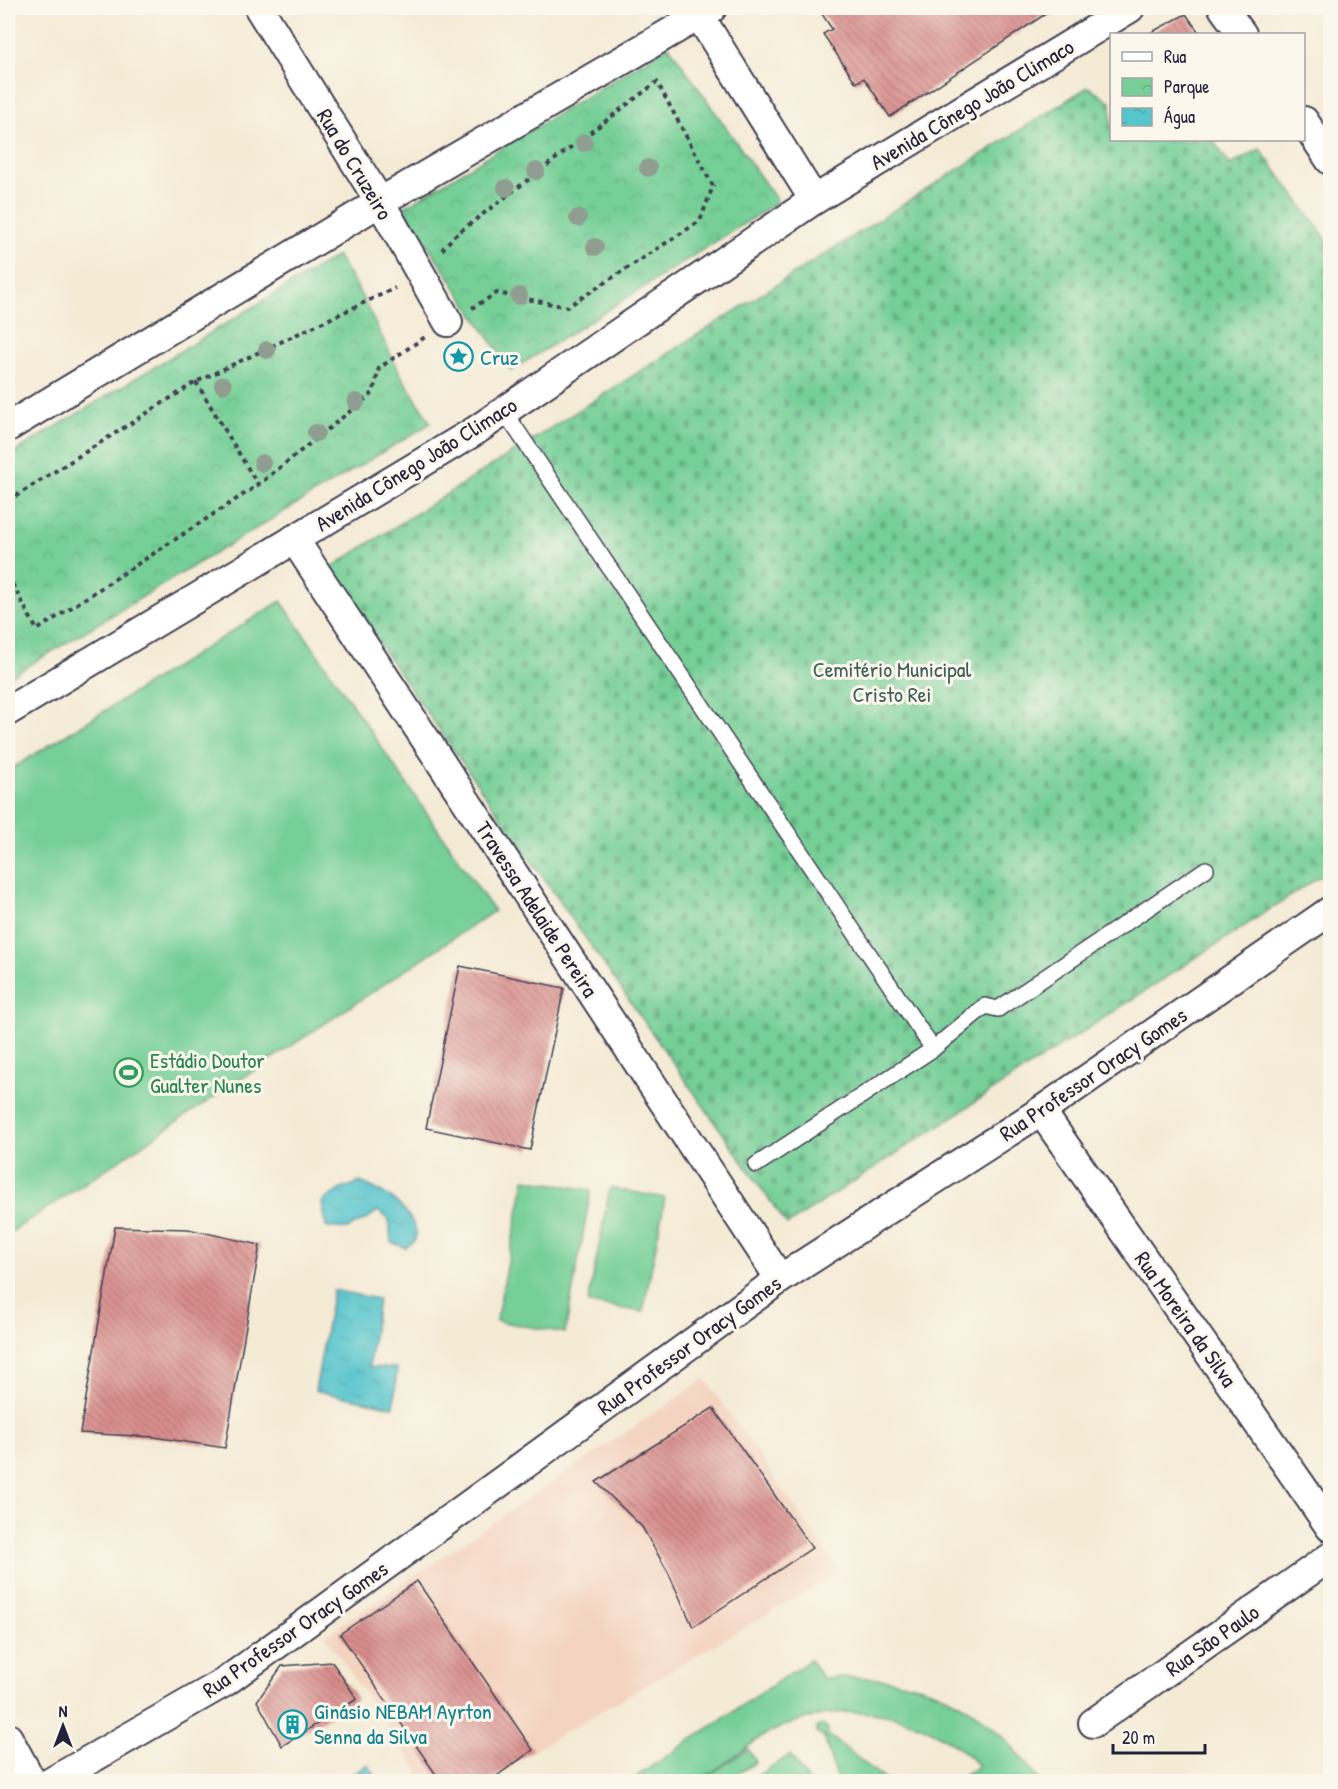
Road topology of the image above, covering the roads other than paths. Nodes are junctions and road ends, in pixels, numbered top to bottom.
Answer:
1 (259, 8) edge
2 (1130, 8) edge
3 (1223, 8) edge
4 (706, 11) edge
5 (1241, 33) edge
6 (1305, 122) edge
7 (1330, 160) edge
8 (814, 200) junction
9 (380, 202) junction
10 (448, 322) road end
11 (504, 411) junction
12 (8, 428) edge
13 (294, 539) junction
14 (8, 711) edge
15 (1206, 869) dead end
16 (1330, 911) edge
17 (933, 1049) junction
18 (1041, 1111) junction
19 (756, 1165) dead end
20 (780, 1279) junction
21 (1330, 1527) edge
22 (1330, 1557) edge
23 (1093, 1723) dead end
24 (8, 1738) edge
25 (32, 1782) edge
26 (51, 1782) edge

1 - 9 street, Rua do Cruzeiro
2 - 8 street, Avenida Cônego João Climaco
3 - 5 street
4 - 8 street
4 - 9 street
6 - 7 street
8 - 11 street, Avenida Cônego João Climaco
9 - 10 street, Rua do Cruzeiro
9 - 12 street
11 - 13 street, Avenida Cônego João Climaco
11 - 17 lane
13 - 14 street, Avenida Cônego João Climaco
13 - 20 street, Travessa Adelaide Pereira
15 - 17 lane
16 - 18 street, Rua Professor Oracy Gomes
17 - 19 lane
18 - 20 street, Rua Professor Oracy Gomes
18 - 21 street, Rua Moreira da Silva
20 - 26 street, Rua Professor Oracy Gomes
22 - 23 street, Rua São Paulo
24 - 25 street

